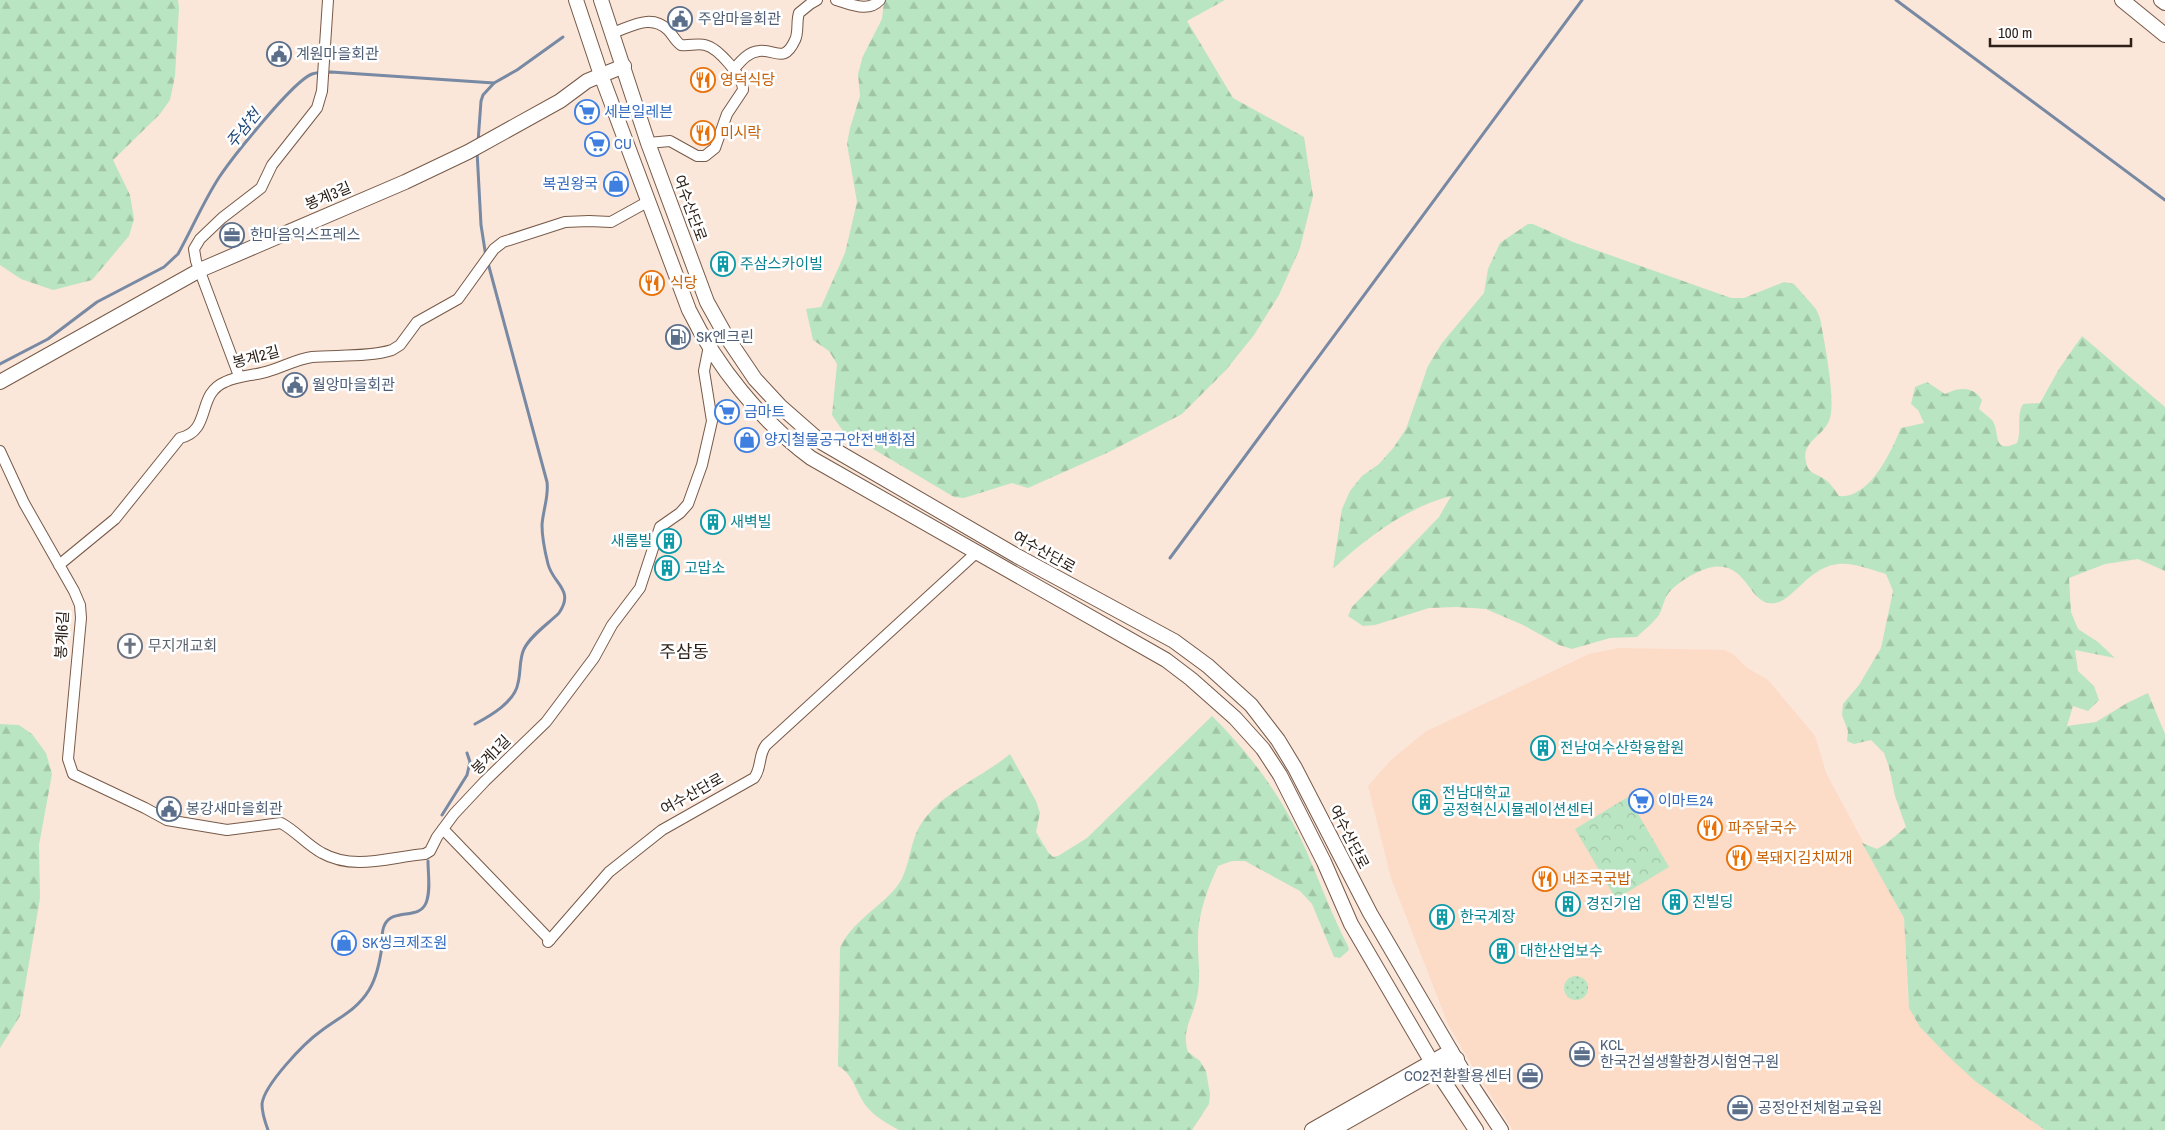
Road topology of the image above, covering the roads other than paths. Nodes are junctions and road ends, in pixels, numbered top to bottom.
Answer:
1 (328, 0) edge
2 (576, 0) edge
3 (601, 0) edge
4 (818, 0) edge
5 (836, 0) edge
6 (880, 0) edge
7 (2122, 0) edge
8 (2161, 0) edge
9 (2165, 4) edge
10 (612, 34) junction
11 (2165, 35) edge
12 (624, 66) junction
13 (734, 69) junction
14 (601, 74) junction
15 (648, 143) junction
16 (649, 201) junction
17 (200, 270) junction
18 (726, 336) junction
19 (709, 346) junction
20 (239, 376) junction
21 (0, 382) edge
22 (0, 451) edge
23 (977, 552) junction
24 (59, 565) junction
25 (76, 776) joint
26 (443, 829) junction
27 (1454, 1055) junction
28 (1434, 1066) junction
29 (1312, 1130) edge
30 (1332, 1130) edge
31 (1476, 1130) edge
32 (1501, 1130) edge

1 - 17 street
2 - 14 street
3 - 10 street, 여수산단로
4 - 13 street
5 - 6 street
7 - 11 street
8 - 9 street
10 - 12 street, 여수산단로
10 - 13 street
12 - 14 street
12 - 15 street, 여수산단로
13 - 15 street
14 - 16 street
14 - 17 street, 봉계3길
15 - 18 street, 여수산단로
16 - 19 street
16 - 20 street, 봉계2길
17 - 20 street
17 - 21 street
18 - 19 street
18 - 27 street, 여수산단로
19 - 23 street
19 - 26 street, 봉계1길
20 - 24 street, 봉계2길
22 - 24 street, 봉계6길
23 - 26 street, 여수산단로
23 - 28 street
24 - 25 street, 봉계6길
25 - 26 street, 봉계1길
27 - 28 street
27 - 32 street, 여수산단로
28 - 29 street
28 - 30 street
28 - 31 street

